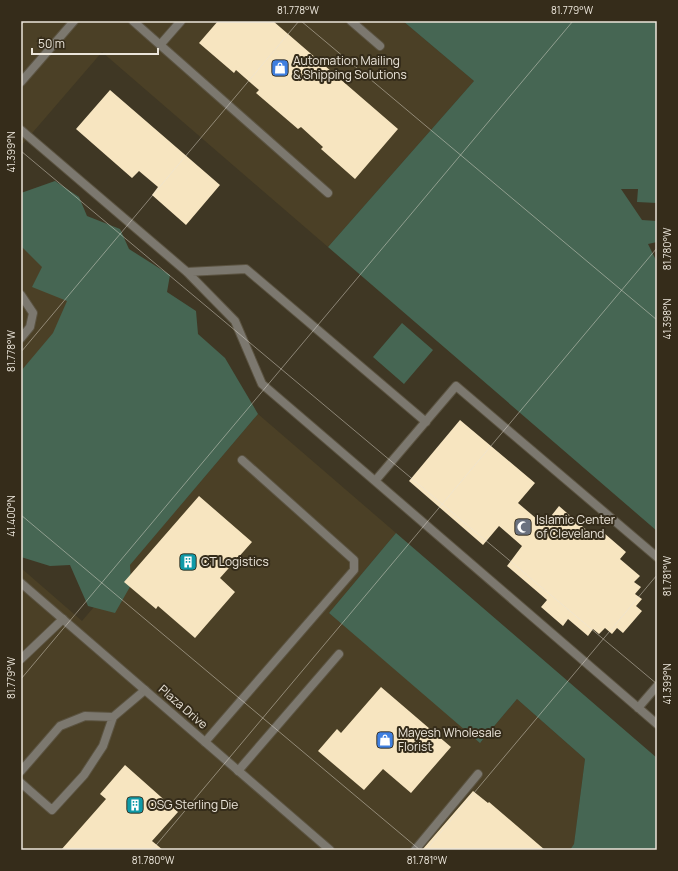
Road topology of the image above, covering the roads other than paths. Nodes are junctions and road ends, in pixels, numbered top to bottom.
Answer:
1 (74, 21) edge
2 (133, 21) edge
3 (181, 21) edge
4 (351, 21) edge
5 (160, 45) junction
6 (380, 46) dead end
7 (21, 82) edge
8 (21, 130) edge
9 (328, 193) dead end
10 (187, 272) junction
11 (21, 295) edge
12 (21, 338) edge
13 (426, 422) junction
14 (242, 460) dead end
15 (375, 481) junction
16 (657, 557) edge
17 (21, 583) edge
18 (63, 619) junction
19 (339, 654) dead end
20 (21, 659) edge
21 (657, 686) edge
22 (145, 690) junction
23 (638, 708) junction
24 (113, 717) junction
25 (657, 724) edge
26 (205, 742) junction
27 (21, 771) edge
28 (238, 771) junction
29 (478, 774) dead end
30 (21, 783) edge
31 (330, 850) edge
32 (415, 850) edge

1 - 7 street
2 - 5 street
3 - 5 street
4 - 6 street
5 - 9 street
8 - 10 street
10 - 13 street
10 - 15 street
11 - 12 street
13 - 15 street
13 - 16 street
14 - 26 street
15 - 23 street
17 - 18 street, Plaza Drive
18 - 20 street
18 - 22 street, Plaza Drive
19 - 28 street
21 - 23 street
22 - 24 street
22 - 26 street, Plaza Drive
23 - 25 street
24 - 27 street
24 - 30 street
26 - 28 street, Plaza Drive
28 - 31 street, Plaza Drive
29 - 32 street

